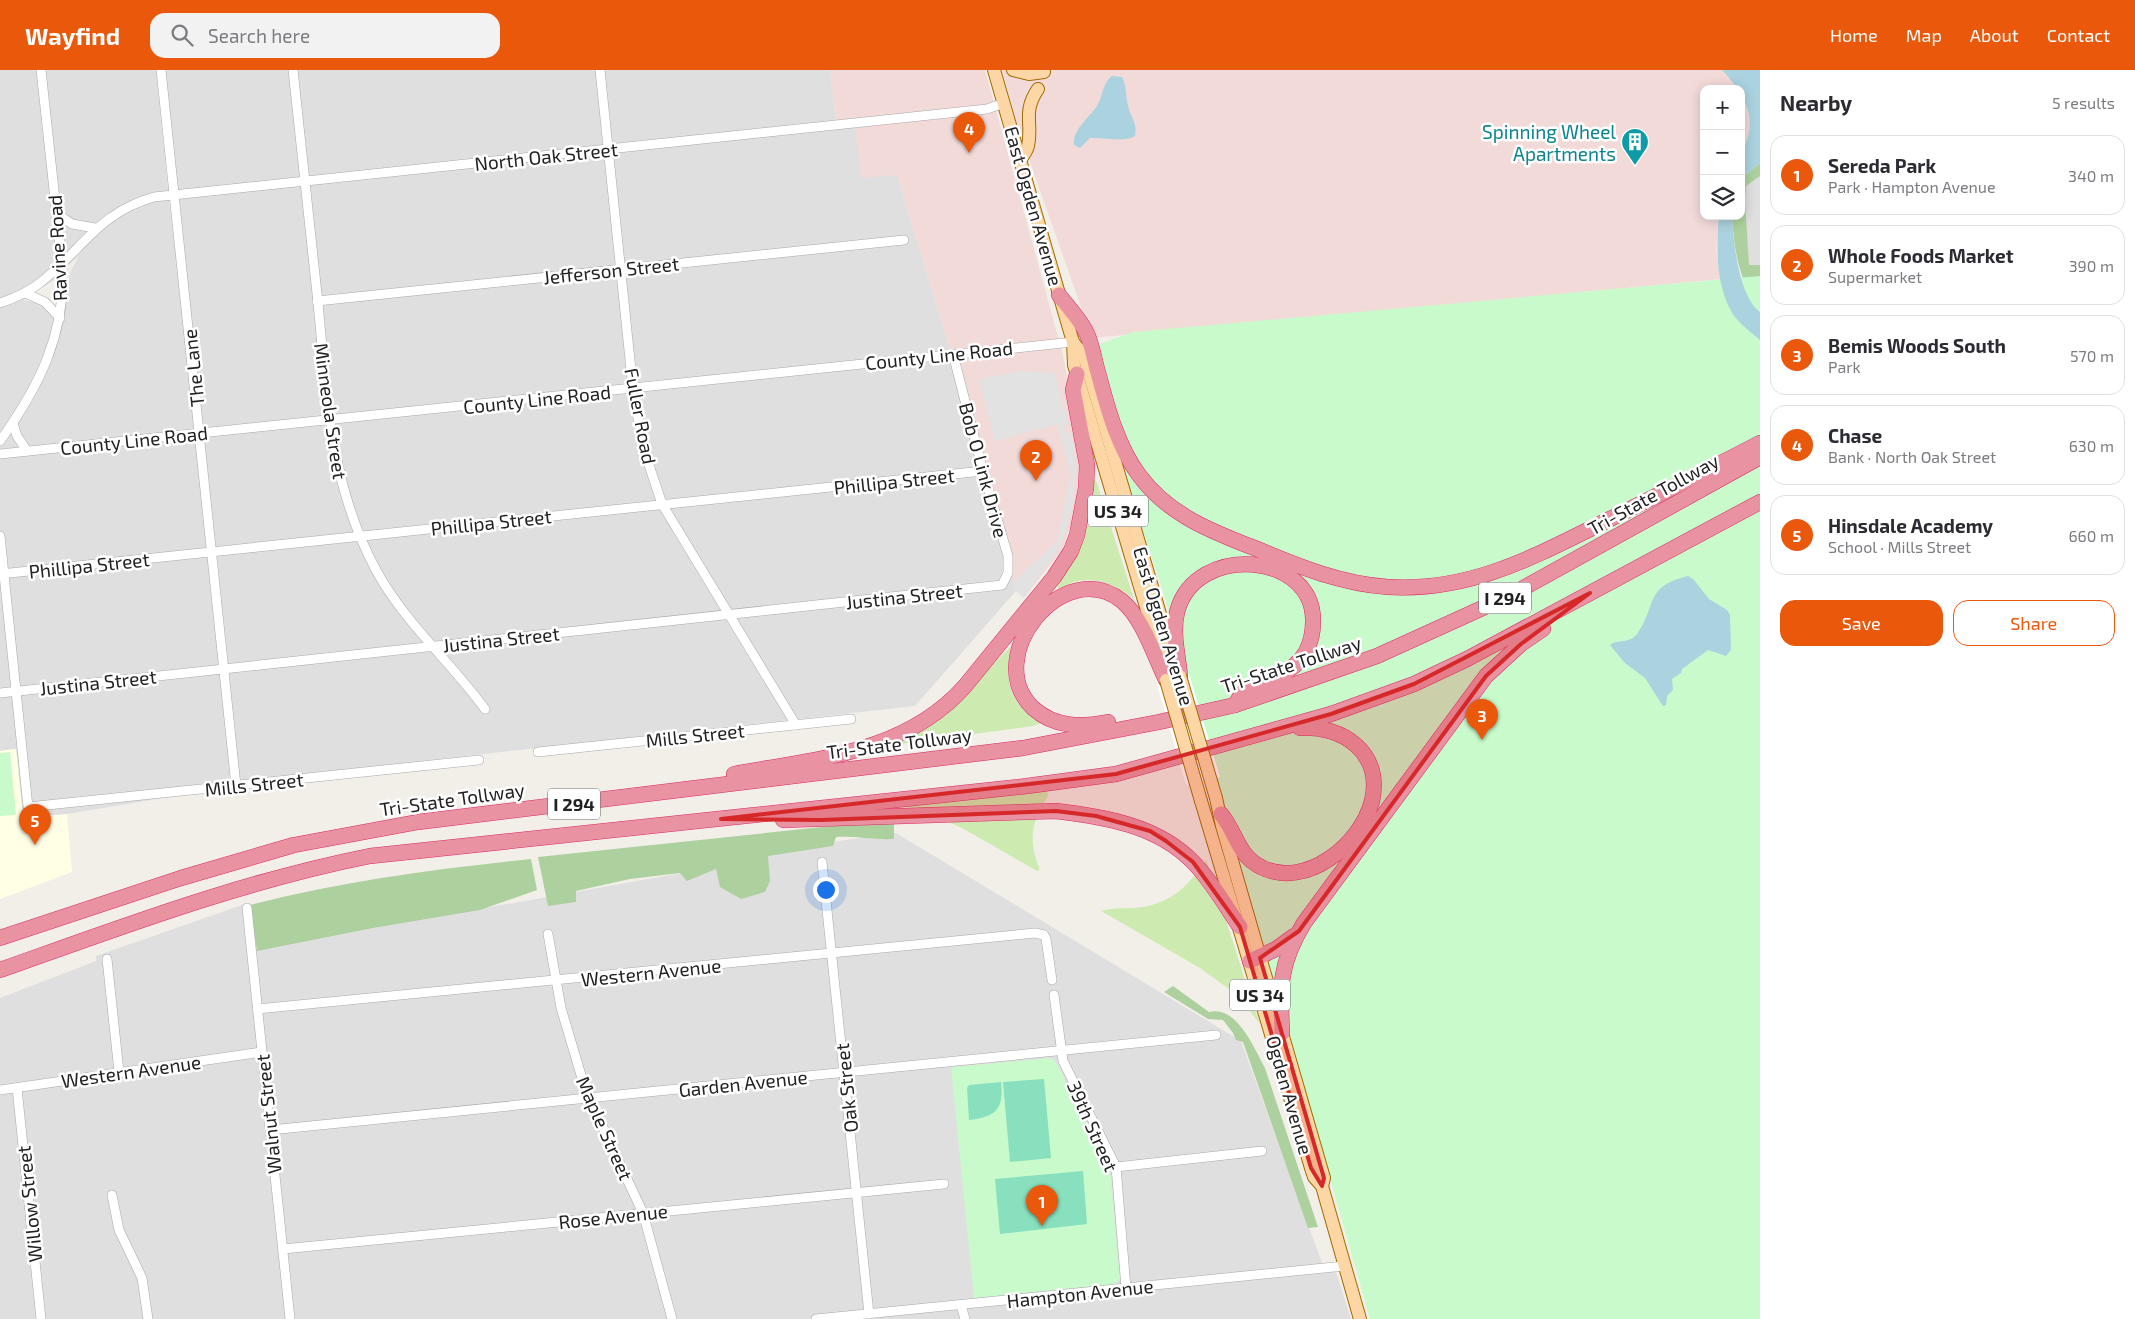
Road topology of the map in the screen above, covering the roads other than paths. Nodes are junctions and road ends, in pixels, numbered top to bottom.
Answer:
1 (41, 70) edge
2 (161, 70) edge
3 (294, 70) edge
4 (600, 70) edge
5 (994, 70) edge
6 (1013, 70) edge
7 (1044, 72) dead end
8 (1038, 89) dead end
9 (1004, 103) junction
10 (609, 150) junction
11 (1020, 160) junction
12 (305, 181) junction
13 (175, 194) junction
14 (56, 214) junction
15 (95, 228) junction
16 (904, 240) dead end
17 (62, 264) junction
18 (621, 269) junction
19 (25, 293) junction
20 (1059, 295) junction
21 (317, 301) junction
22 (0, 303) edge
23 (60, 318) junction
24 (1073, 342) junction
25 (953, 354) junction
26 (1077, 374) junction
27 (633, 389) junction
28 (329, 421) junction
29 (13, 423) junction
30 (200, 434) junction
31 (0, 441) edge
32 (1760, 443) edge
33 (27, 451) junction
34 (0, 454) edge
35 (1760, 457) edge
36 (983, 471) junction
37 (1760, 502) edge
38 (662, 504) junction
39 (0, 536) edge
40 (359, 536) junction
41 (212, 552) junction
42 (2, 574) edge
43 (1002, 584) joint
44 (1590, 593) junction
45 (730, 616) junction
46 (431, 646) junction
47 (225, 668) junction
48 (1173, 678) junction
49 (17, 691) junction
50 (0, 693) edge
51 (1235, 705) junction
52 (484, 709) dead end
53 (851, 719) dead end
54 (1159, 722) junction
55 (796, 725) junction
56 (1242, 741) junction
57 (538, 752) dead end
58 (479, 760) dead end
59 (236, 786) junction
60 (649, 794) junction
61 (1216, 798) joint
62 (1201, 801) joint
63 (1221, 814) junction
64 (721, 819) junction
65 (822, 862) dead end
66 (247, 908) dead end
67 (1240, 927) junction
68 (1299, 931) junction
69 (548, 934) dead end
70 (0, 938) edge
71 (832, 953) junction
72 (107, 959) dead end
73 (1255, 959) junction
74 (0, 970) edge
75 (1052, 980) dead end
76 (556, 981) junction
77 (1054, 995) dead end
78 (257, 1010) junction
79 (1282, 1033) junction
80 (1216, 1035) dead end
81 (262, 1052) junction
82 (1060, 1052) junction
83 (119, 1072) junction
84 (844, 1072) junction
85 (16, 1088) junction
86 (0, 1090) edge
87 (589, 1098) junction
88 (270, 1130) junction
89 (1262, 1151) dead end
90 (1116, 1167) junction
91 (944, 1184) dead end
92 (1322, 1186) junction
93 (856, 1192) junction
94 (112, 1195) dead end
95 (642, 1213) junction
96 (283, 1249) junction
97 (1344, 1266) junction
98 (1126, 1288) junction
99 (961, 1305) junction
100 (869, 1314) junction
101 (41, 1319) edge
102 (148, 1319) edge
103 (290, 1319) edge
104 (672, 1319) edge
105 (816, 1319) edge
106 (965, 1319) edge
107 (1360, 1319) edge

1 - 14 street, Ravine Road
2 - 13 street, The Lane
3 - 12 street, Minneola Street
4 - 10 street, Fuller Road
5 - 9 main road, East Ogden Avenue / US 34
6 - 7 main road
8 - 11 main road
9 - 10 street, North Oak Street
9 - 11 main road, East Ogden Avenue / US 34
10 - 12 street, North Oak Street
10 - 18 street, Fuller Road
11 - 20 main road, East Ogden Avenue / US 34
12 - 13 street, North Oak Street
12 - 21 street, Minneola Street
13 - 15 street, North Oak Street
13 - 30 street, The Lane
14 - 15 street
14 - 17 street, Ravine Road
15 - 17 street, North Oak Street
16 - 18 street, Jefferson Street
17 - 19 street, North Oak Street
17 - 23 street, Ravine Road
18 - 21 street, Jefferson Street
18 - 27 street, Fuller Road
19 - 22 street, North Oak Street
19 - 23 street
20 - 24 main road, East Ogden Avenue / US 34
20 - 32 highway
21 - 28 street, Minneola Street
23 - 29 street, Ravine Road
24 - 25 street, County Line Road
24 - 26 main road, East Ogden Avenue / US 34
24 - 48 main road, East Ogden Avenue / US 34
25 - 27 street, County Line Road
25 - 36 street, Bob O Link Drive
26 - 48 main road, East Ogden Avenue / US 34
26 - 60 highway
27 - 28 street, County Line Road
27 - 38 street, Fuller Road
28 - 30 street, County Line Road
28 - 40 street, Minneola Street
29 - 31 street, Ravine Road
29 - 33 street
30 - 33 street, County Line Road
30 - 41 street, The Lane
33 - 34 street, County Line Road
35 - 51 highway, Tri-State Tollway / I 294
36 - 38 street, Phillipa Street
36 - 43 street, Bob O Link Drive
37 - 44 highway, I 294
38 - 40 street, Phillipa Street
38 - 45 street, Fuller Road
39 - 42 street
40 - 41 street, Phillipa Street
40 - 46 street, Minneola Street
41 - 42 street, Phillipa Street
41 - 47 street, The Lane
42 - 49 street
43 - 45 street, Justina Street
44 - 56 highway, I 294
44 - 68 highway
45 - 46 street, Justina Street
45 - 55 street, Fuller Road
46 - 47 street, Justina Street
46 - 52 street, Minneola Street
47 - 49 street, Justina Street
47 - 59 street, The Lane
48 - 51 highway
48 - 54 highway
48 - 61 main road, East Ogden Avenue / US 34, bridge
48 - 62 main road, East Ogden Avenue / US 34, bridge
49 - 50 street, Justina Street
49 - 59 street, Mills Street
51 - 54 highway, Tri-State Tollway / I 294
53 - 55 street, Mills Street
54 - 60 highway, Tri-State Tollway / I 294
55 - 57 street, Mills Street
56 - 63 highway
56 - 64 highway, I 294
58 - 59 street, Mills Street
60 - 70 highway, Tri-State Tollway / I 294
61 - 63 main road, Ogden Avenue / US 34
62 - 67 main road, Ogden Avenue / US 34
63 - 73 main road, Ogden Avenue / US 34
64 - 67 highway
64 - 74 highway, I 294
65 - 71 street, Oak Street
66 - 78 street, Walnut Street
67 - 73 main road, Ogden Avenue / US 34
68 - 73 highway
68 - 79 highway
69 - 76 street, Maple Street
71 - 75 street, Western Avenue
71 - 76 street, Western Avenue
71 - 84 street, Oak Street
72 - 83 street
73 - 79 main road, Ogden Avenue / US 34
73 - 92 main road, Ogden Avenue / US 34
76 - 78 street, Western Avenue
76 - 87 street, Maple Street
77 - 82 street, 39th Street
78 - 81 street, Walnut Street
79 - 92 main road, Ogden Avenue / US 34
80 - 82 street, Garden Avenue
81 - 83 street, Western Avenue
81 - 88 street, Walnut Street
82 - 84 street, Garden Avenue
82 - 90 street, 39th Street
83 - 85 street, Western Avenue
84 - 87 street, Garden Avenue
84 - 93 street, Oak Street
85 - 86 street, Western Avenue
85 - 101 street, Willow Street
87 - 88 street, Garden Avenue
87 - 95 street, Maple Street
88 - 96 street, Walnut Street
89 - 90 street
90 - 98 street, 39th Street
91 - 93 street, Rose Avenue
92 - 97 main road, Ogden Avenue / US 34
93 - 95 street, Rose Avenue
93 - 100 street, Oak Street
94 - 102 street
95 - 96 street, Rose Avenue
95 - 104 street, Maple Street
96 - 103 street, Walnut Street
97 - 98 street, Hampton Avenue
97 - 107 main road, Ogden Avenue / US 34
98 - 99 street, Hampton Avenue
99 - 100 street, Hampton Avenue
99 - 106 street
100 - 105 street, Hampton Avenue

